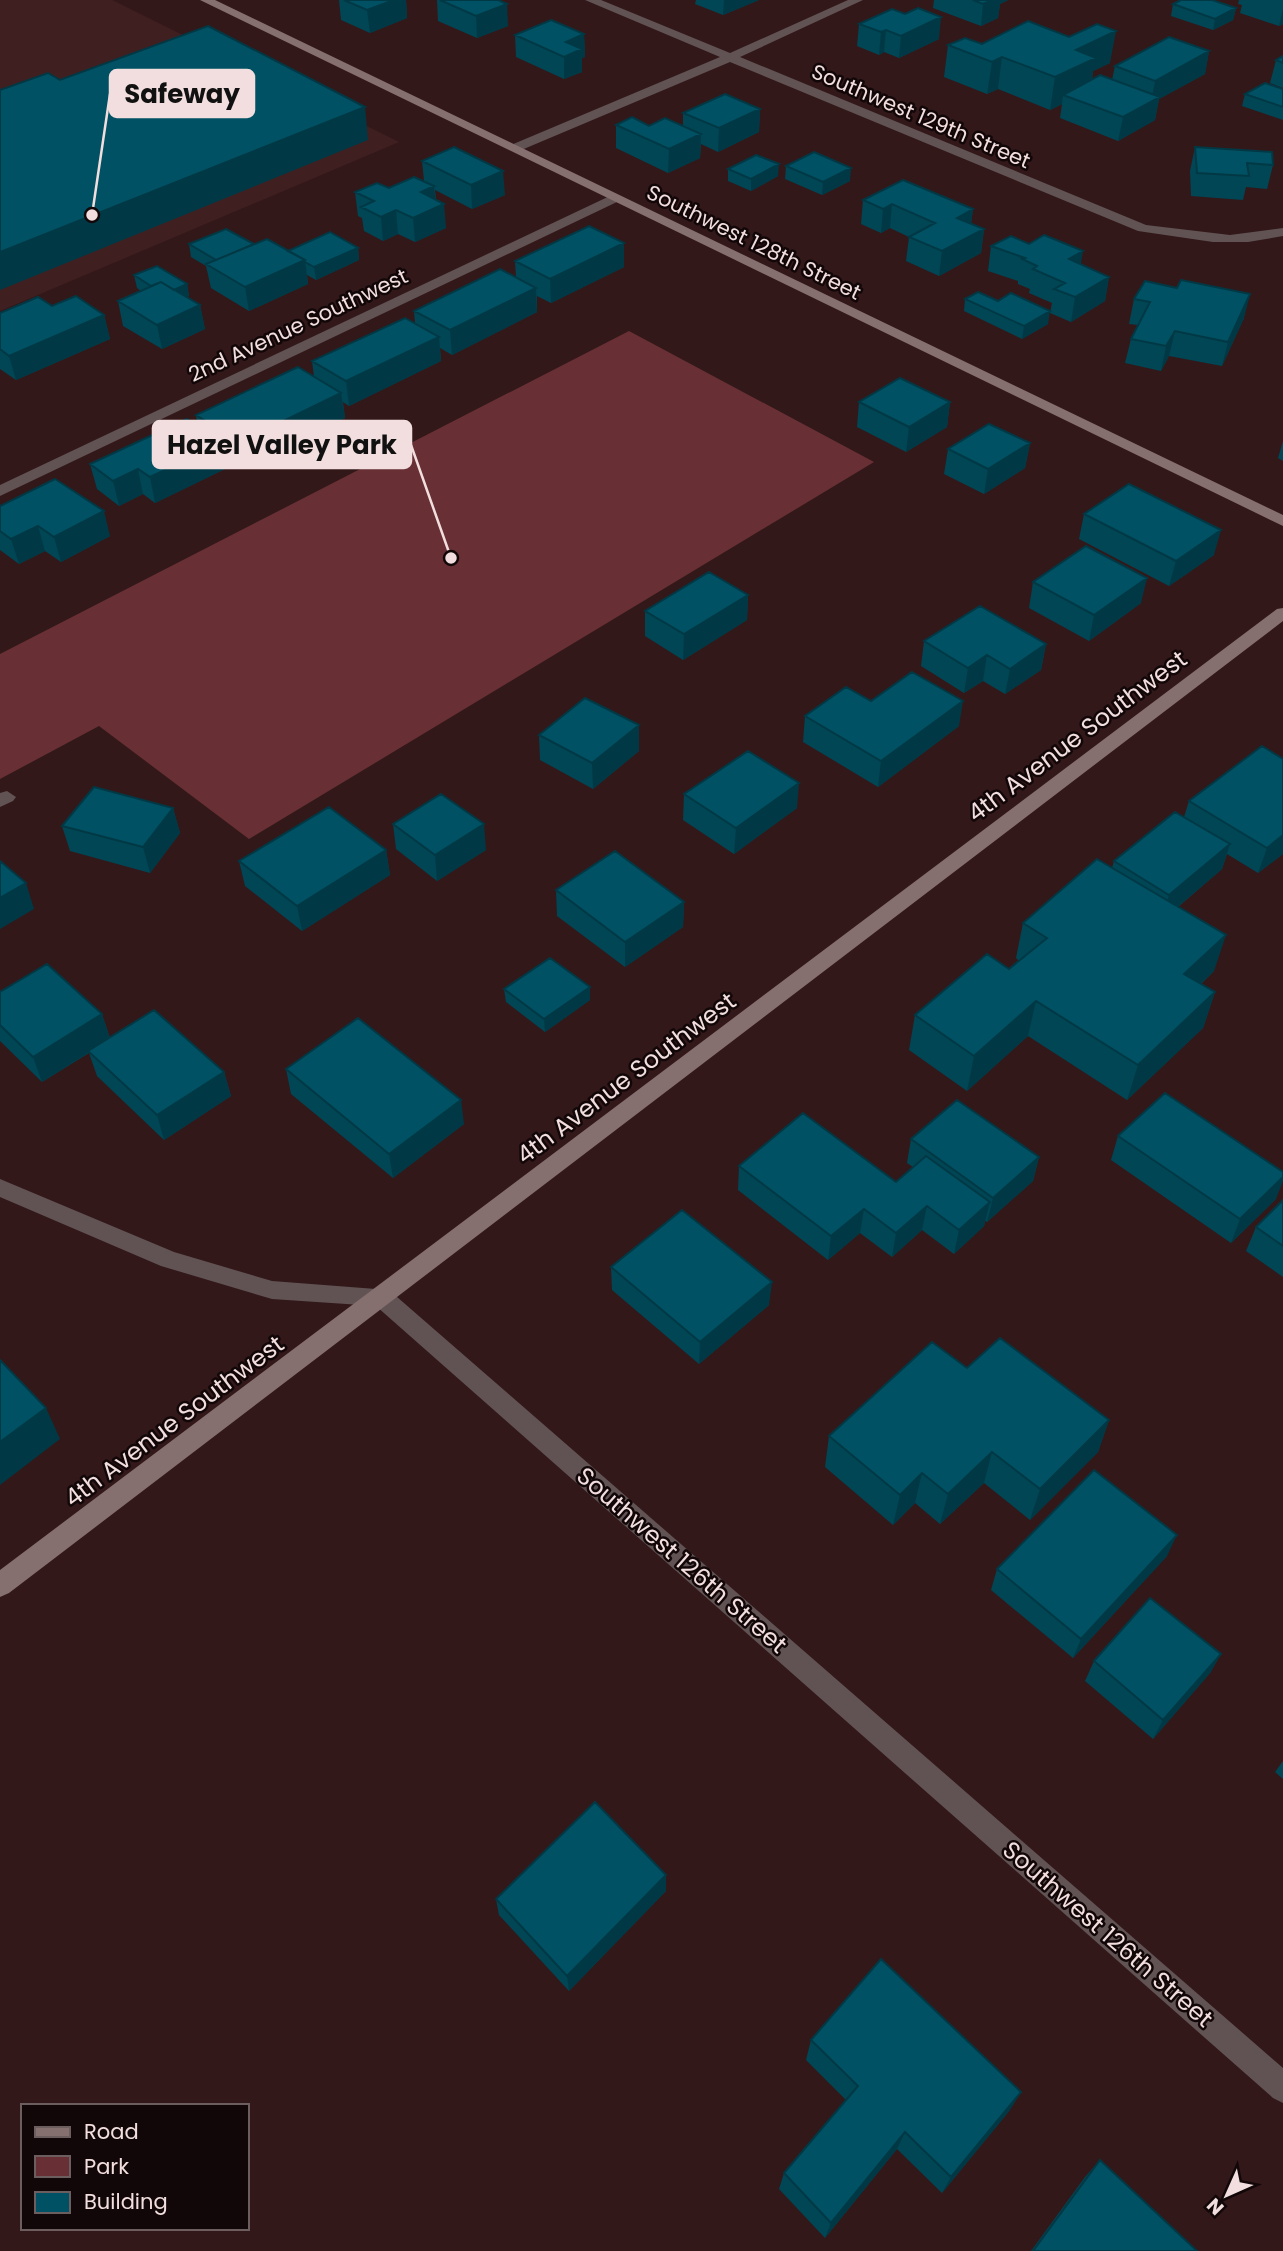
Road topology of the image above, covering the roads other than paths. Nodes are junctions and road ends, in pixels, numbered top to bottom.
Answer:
1 (206, 0) edge
2 (591, 0) edge
3 (857, 0) edge
4 (731, 57) junction
5 (515, 148) junction
6 (614, 198) junction
7 (1283, 232) edge
8 (0, 491) edge
9 (1283, 521) edge
10 (1283, 613) edge
11 (0, 1188) edge
12 (381, 1297) junction
13 (0, 1586) edge
14 (1283, 2088) edge

1 - 5 main road, Southwest 128th Street
2 - 4 street, Southwest 129th Street
3 - 4 street
4 - 5 street
4 - 7 street, Southwest 129th Street
5 - 6 main road, Southwest 128th Street
6 - 8 street, 2nd Avenue Southwest
6 - 9 main road, Southwest 128th Street
10 - 12 main road, 4th Avenue Southwest
11 - 12 street
12 - 13 main road, 4th Avenue Southwest
12 - 14 street, Southwest 126th Street

